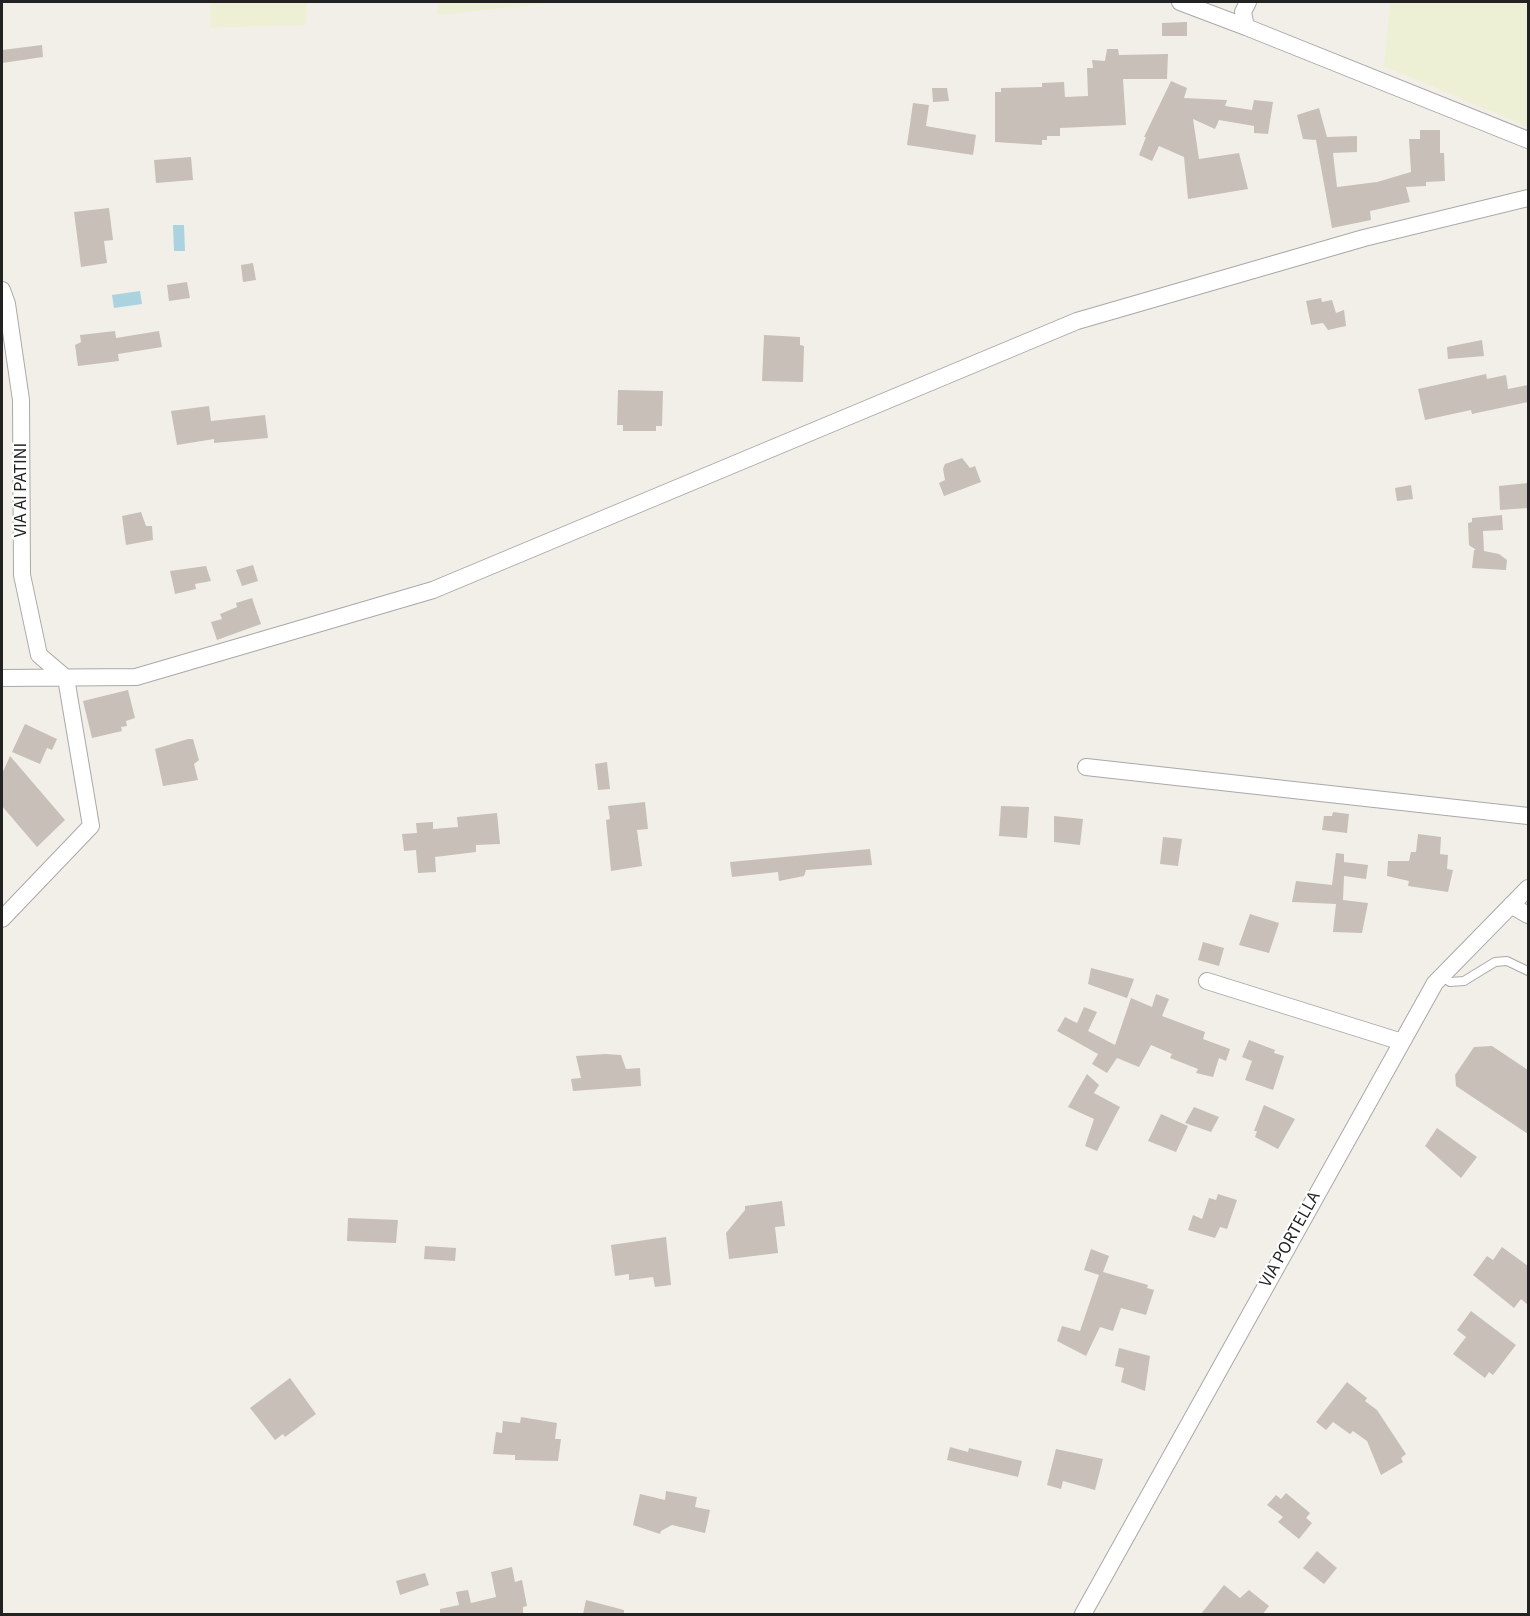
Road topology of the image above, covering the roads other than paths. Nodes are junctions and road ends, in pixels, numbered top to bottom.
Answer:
1 (1180, 2) edge
2 (1248, 2) edge
3 (1246, 27) junction
4 (1528, 140) edge
5 (1528, 198) edge
6 (2, 290) edge
7 (2, 678) edge
8 (66, 678) junction
9 (1086, 767) dead end
10 (1528, 816) edge
11 (1528, 888) edge
12 (1511, 905) junction
13 (1528, 915) edge
14 (2, 919) edge
15 (1528, 971) edge
16 (1441, 976) junction
17 (1207, 981) dead end
18 (1402, 1042) junction
19 (1083, 1614) edge

1 - 3 street
2 - 3 street
3 - 4 street
5 - 8 street
6 - 8 street, VIA AI PATINI
7 - 8 street
8 - 14 street
9 - 10 street
11 - 12 street, VIA PORTELLA
12 - 13 street
12 - 16 street, VIA PORTELLA
15 - 16 lane
16 - 18 street, VIA PORTELLA
17 - 18 street
18 - 19 street, VIA PORTELLA

